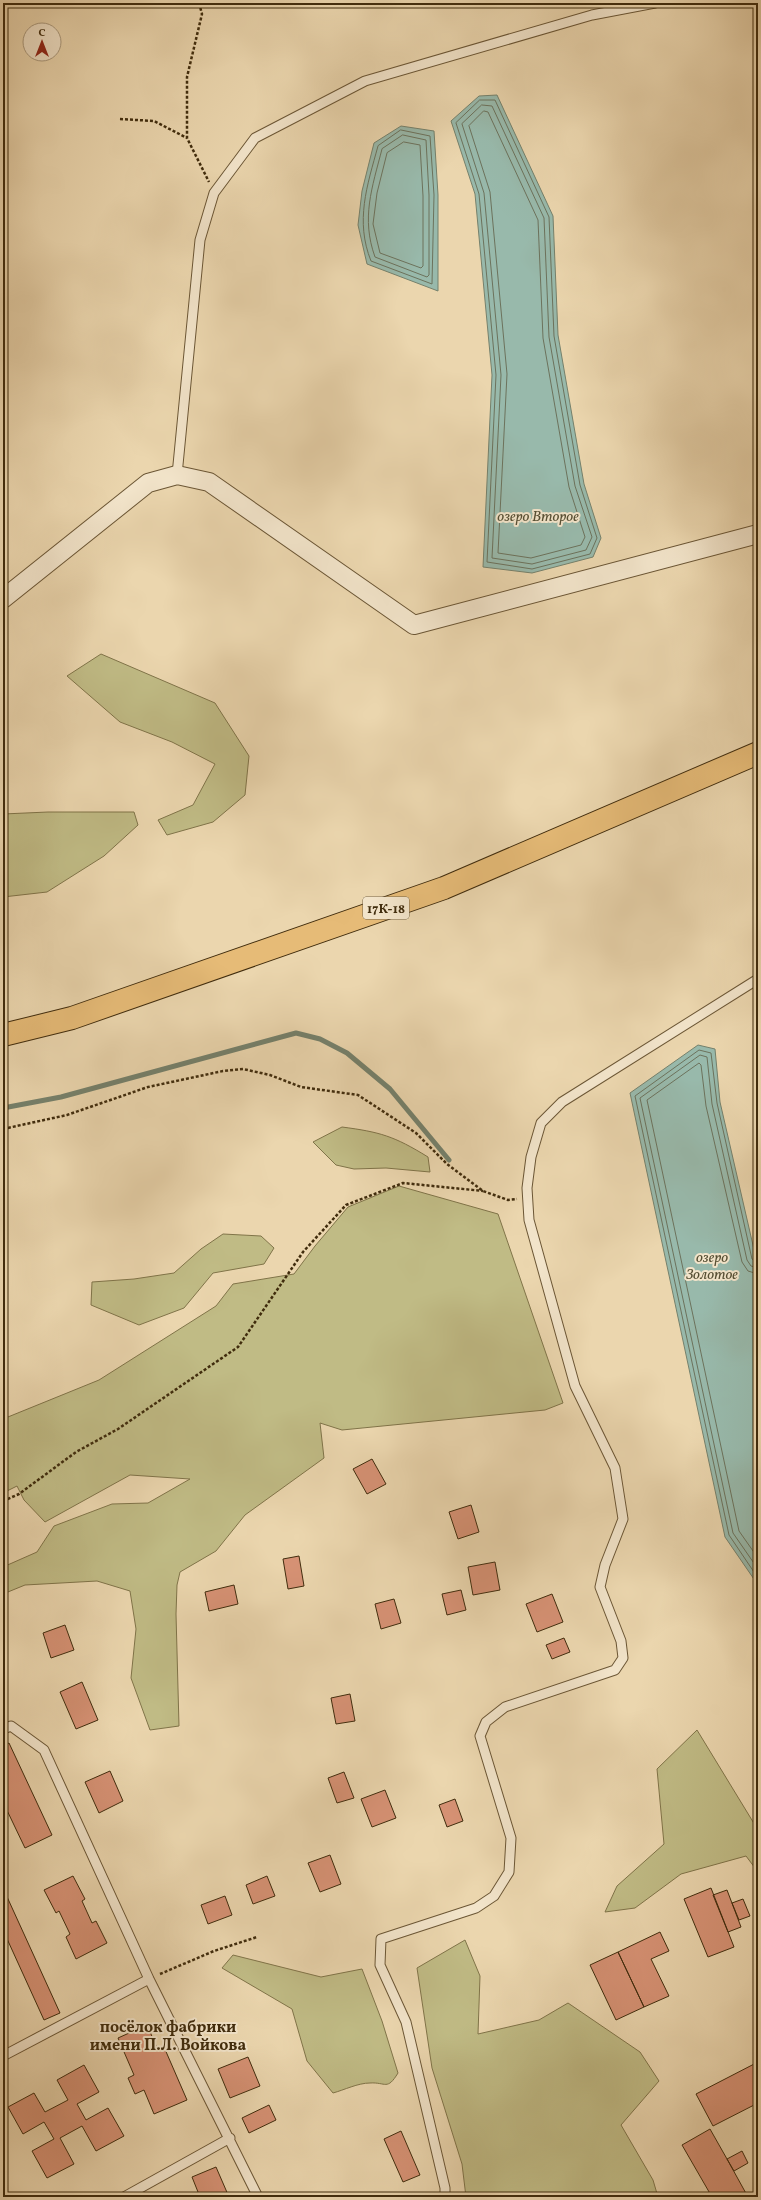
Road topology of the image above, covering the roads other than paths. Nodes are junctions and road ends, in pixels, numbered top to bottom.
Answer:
1 (655, 3) edge
2 (177, 475) junction
3 (758, 534) edge
4 (3, 599) edge
5 (758, 753) edge
6 (758, 979) edge
7 (3, 1035) edge
8 (3, 1729) edge
9 (149, 1979) junction
10 (3, 2056) edge
11 (230, 2138) junction
12 (124, 2197) edge
13 (258, 2197) edge
14 (445, 2197) edge

1 - 2 lane
2 - 3 street
2 - 4 street
5 - 7 main road, 17К-18
6 - 14 lane
8 - 9 lane
9 - 10 lane
9 - 11 lane
11 - 12 lane
11 - 13 lane

